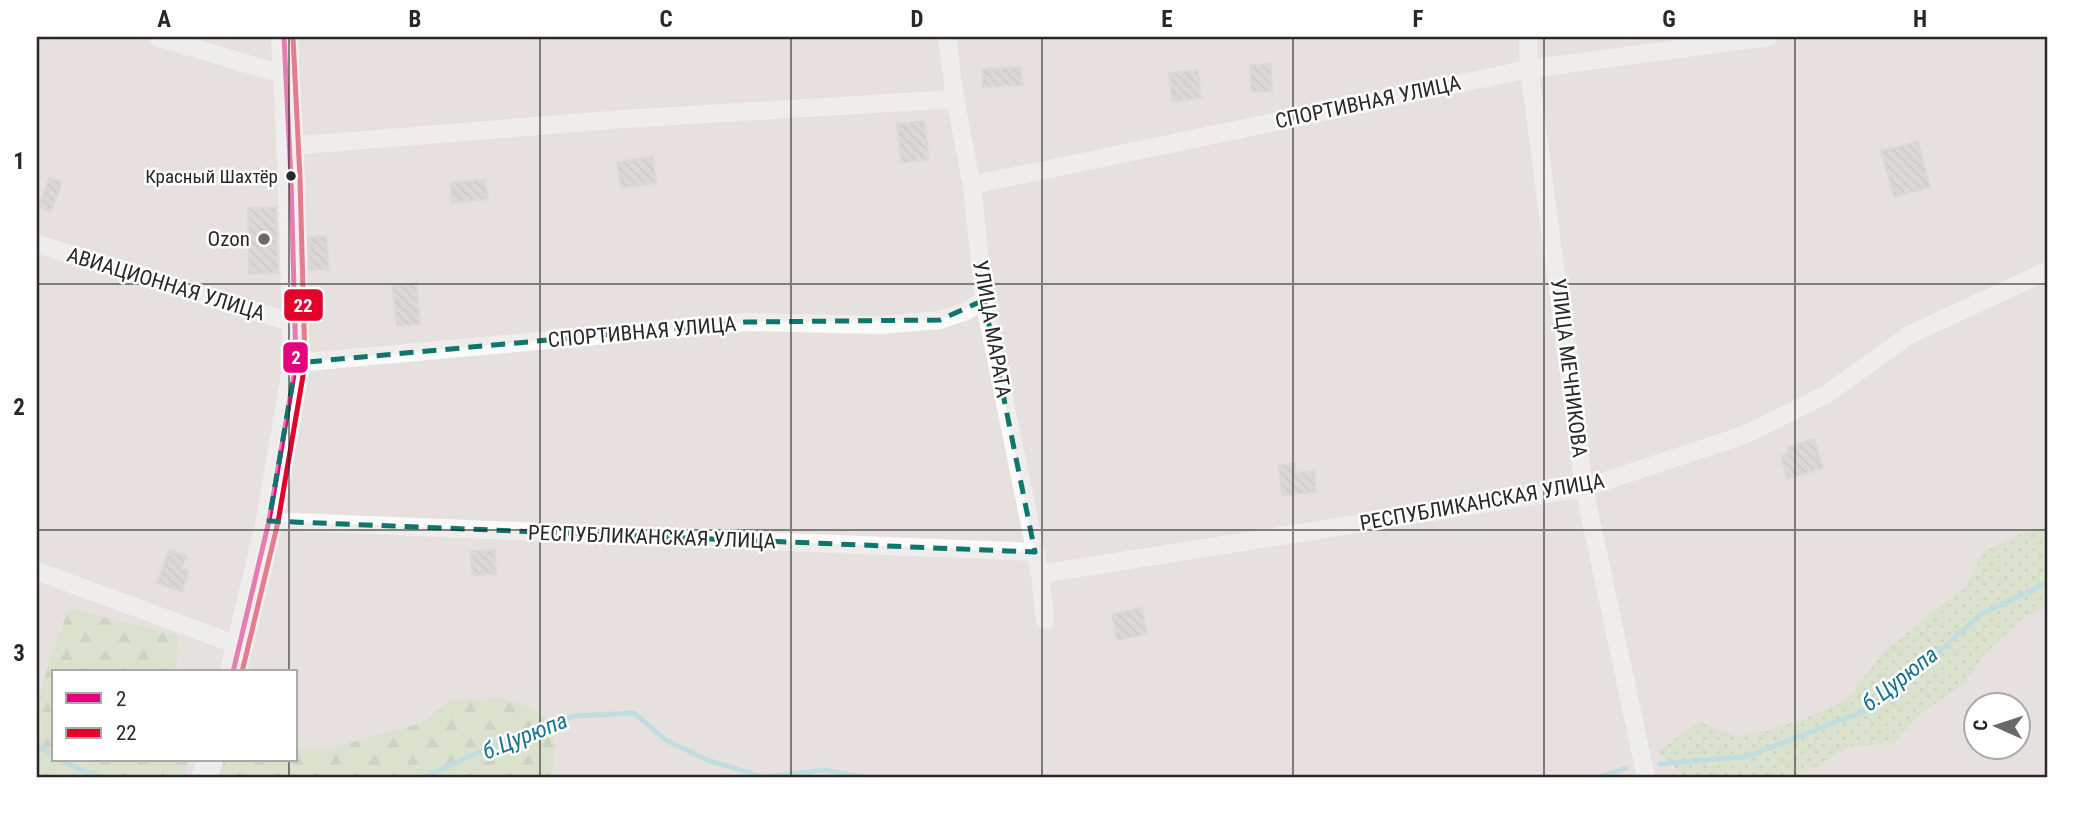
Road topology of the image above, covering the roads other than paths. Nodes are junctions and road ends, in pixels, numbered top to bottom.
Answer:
1 (157, 37) edge
2 (284, 37) edge
3 (947, 37) edge
4 (1528, 37) edge
5 (1768, 37) edge
6 (1529, 69) junction
7 (285, 75) junction
8 (955, 99) junction
9 (290, 146) junction
10 (972, 185) junction
11 (37, 244) edge
12 (2047, 271) edge
13 (984, 300) junction
14 (296, 324) junction
15 (296, 363) junction
16 (1584, 488) junction
17 (269, 521) junction
18 (1035, 552) junction
19 (37, 571) edge
20 (1040, 574) junction
21 (1045, 620) dead end
22 (240, 646) junction
23 (234, 670) edge
24 (1646, 777) edge

1 - 7 street
2 - 7 street
3 - 8 street, УЛИЦА МАРАТА
4 - 6 street, УЛИЦА МЕЧНИКОВА
5 - 6 street, СПОРТИВНАЯ УЛИЦА
6 - 10 street, СПОРТИВНАЯ УЛИЦА
6 - 16 street, УЛИЦА МЕЧНИКОВА
7 - 9 street
8 - 9 street
8 - 10 street, УЛИЦА МАРАТА
9 - 14 street
10 - 13 street, УЛИЦА МАРАТА
11 - 14 street, АВИАЦИОННАЯ УЛИЦА
12 - 16 street, РЕСПУБЛИКАНСКАЯ УЛИЦА
13 - 15 street, СПОРТИВНАЯ УЛИЦА
13 - 18 street, УЛИЦА МАРАТА
14 - 15 street
15 - 17 street
16 - 20 street, РЕСПУБЛИКАНСКАЯ УЛИЦА
16 - 24 street, УЛИЦА МЕЧНИКОВА
17 - 18 street, РЕСПУБЛИКАНСКАЯ УЛИЦА
17 - 22 street
18 - 20 street, УЛИЦА МАРАТА
19 - 22 street
20 - 21 street, УЛИЦА МАРАТА
22 - 23 street

